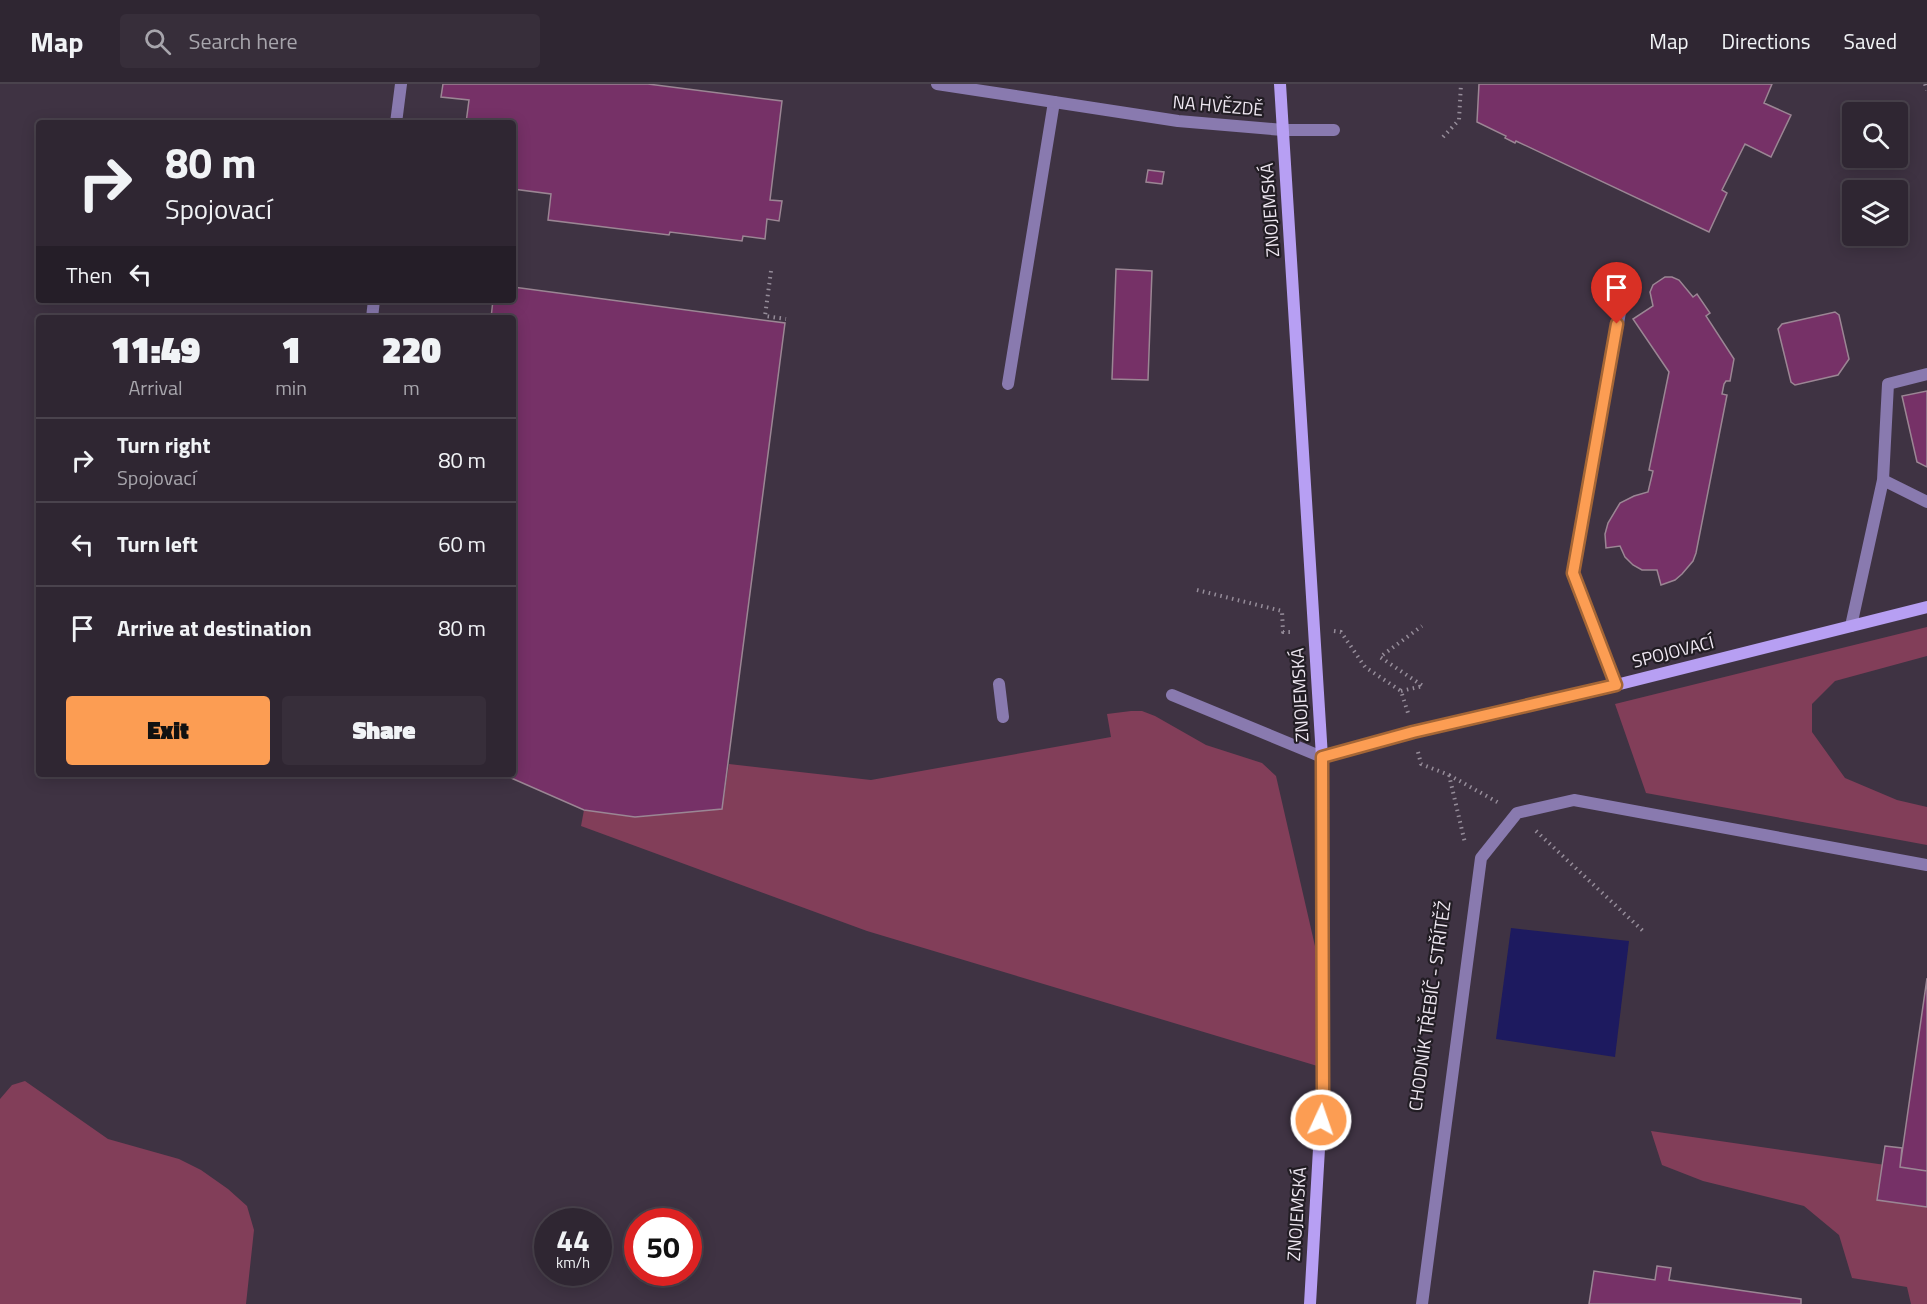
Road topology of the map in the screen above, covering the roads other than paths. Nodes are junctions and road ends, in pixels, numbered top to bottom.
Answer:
1 (401, 84) edge
2 (937, 84) edge
3 (1280, 84) edge
4 (1054, 102) junction
5 (396, 120) edge
6 (1284, 130) junction
7 (1334, 130) dead end
8 (1626, 279) dead end
9 (1927, 374) edge
10 (1008, 384) dead end
11 (1883, 480) junction
12 (1927, 502) edge
13 (1927, 607) edge
14 (1851, 626) junction
15 (999, 684) dead end
16 (1616, 685) junction
17 (1172, 695) dead end
18 (1004, 717) dead end
19 (1322, 757) junction
20 (1927, 865) edge
21 (1310, 1304) edge
22 (1422, 1304) edge

1 - 5 street
2 - 4 street, NA HVĚZDĚ
3 - 6 main road, ZNOJEMSKÁ
4 - 6 street, NA HVĚZDĚ
4 - 10 street
6 - 7 street, NA HVĚZDĚ
6 - 19 main road, ZNOJEMSKÁ
8 - 16 street
9 - 11 street
11 - 12 street
11 - 14 street
13 - 14 main road, SPOJOVACÍ
14 - 16 main road, SPOJOVACÍ
15 - 18 street
16 - 19 main road, SPOJOVACÍ
17 - 19 street
19 - 21 main road, ZNOJEMSKÁ
20 - 22 street

